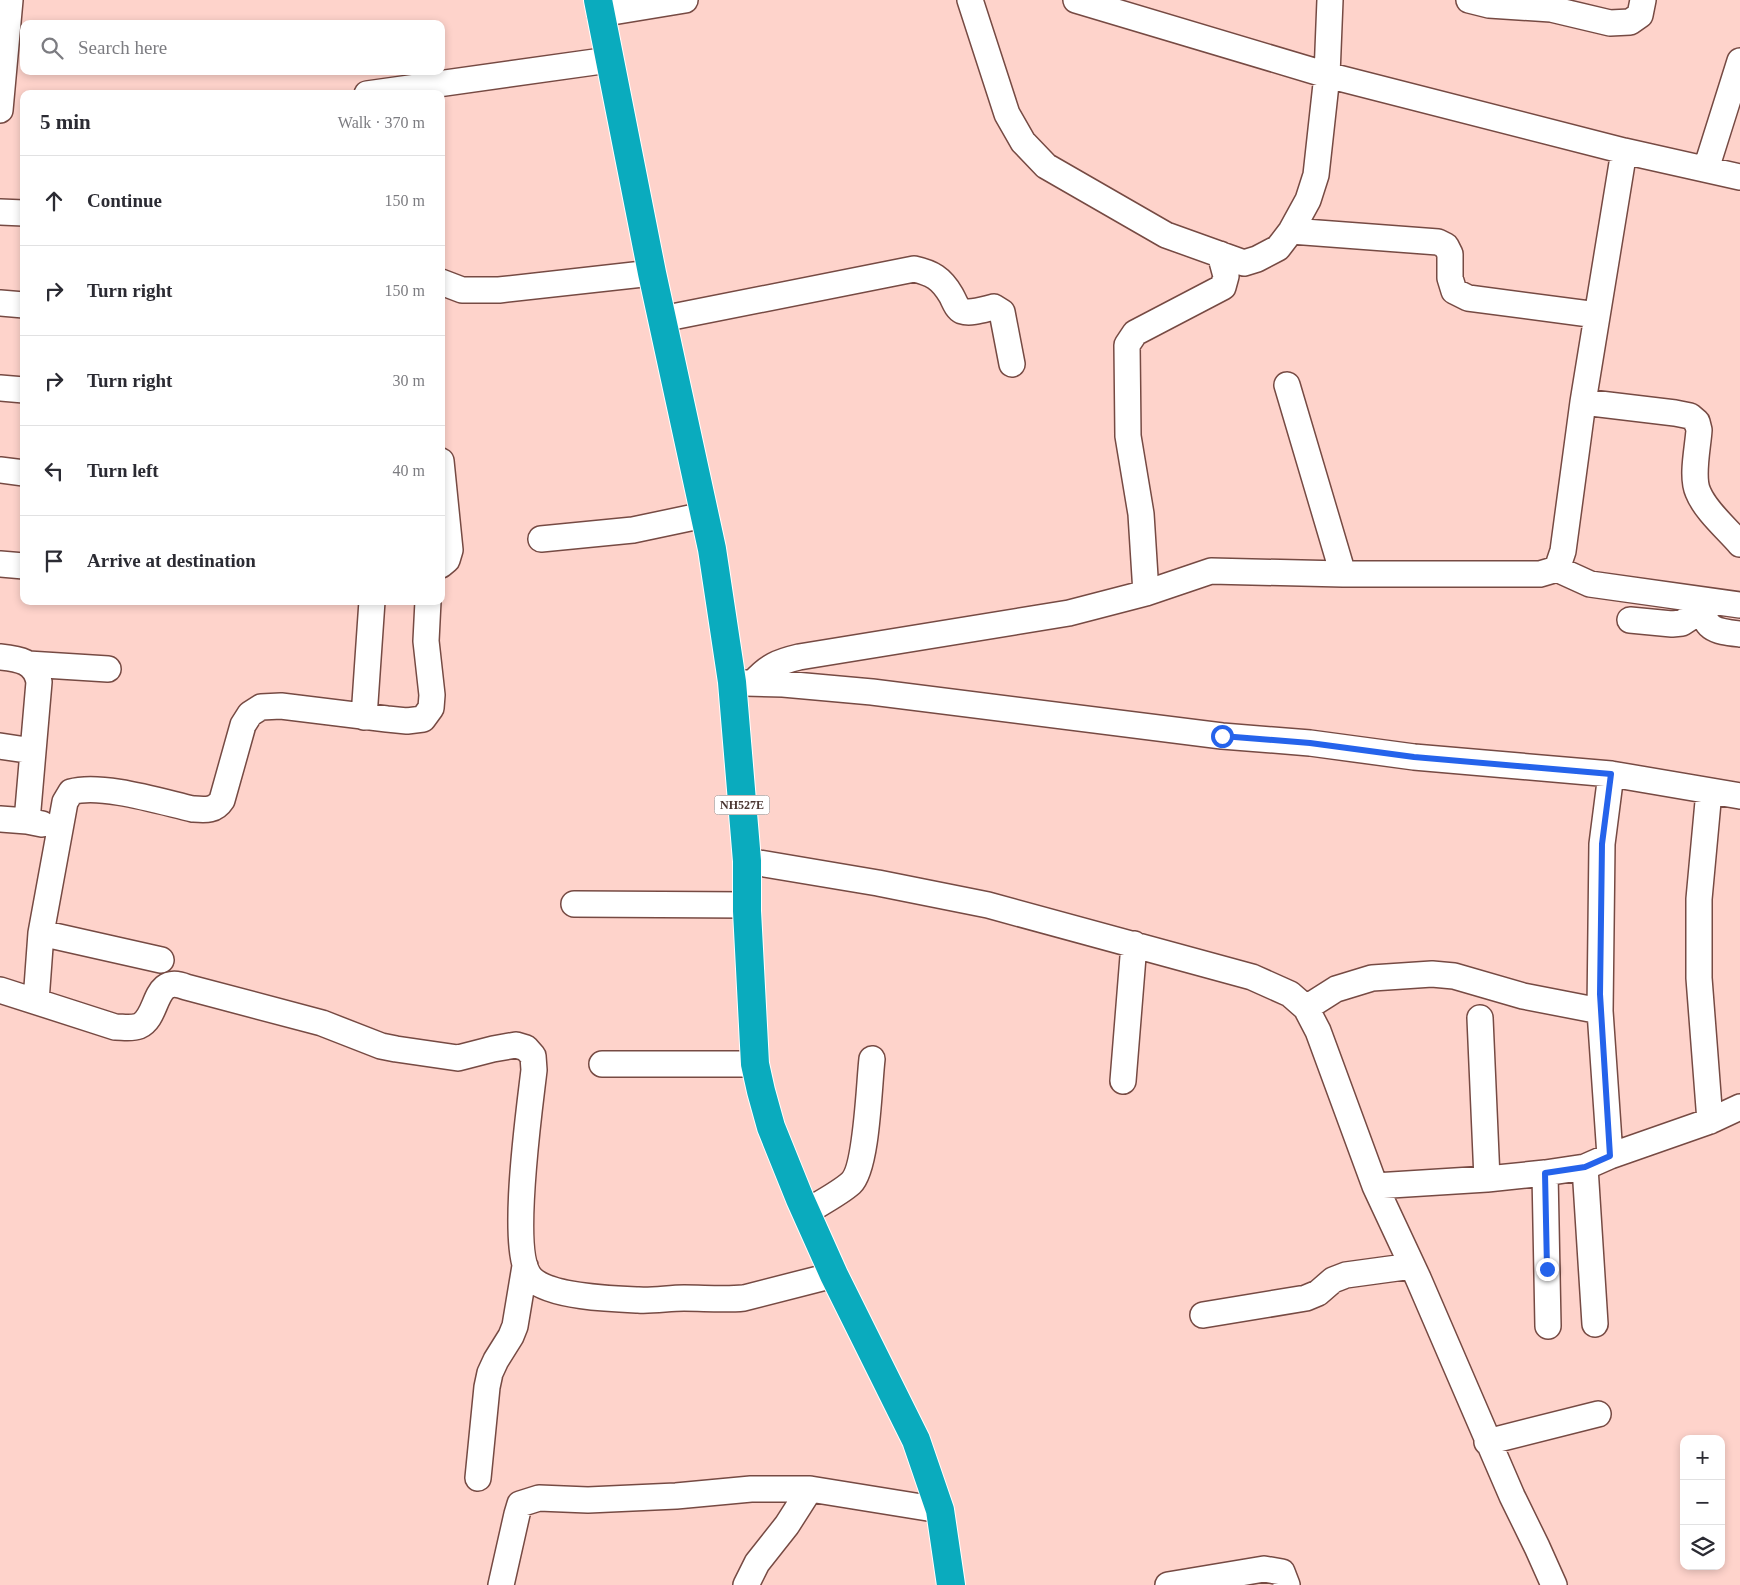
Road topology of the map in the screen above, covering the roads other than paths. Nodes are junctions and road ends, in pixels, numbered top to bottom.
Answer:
1 (10, 0) edge
2 (686, 0) edge
3 (970, 0) edge
4 (1076, 0) edge
5 (1330, 0) edge
6 (1469, 0) edge
7 (1643, 0) edge
8 (1552, 4) edge
9 (599, 7) edge
10 (609, 60) junction
11 (1740, 61) edge
12 (1327, 75) junction
13 (400, 90) edge
14 (1734, 97) edge
15 (0, 110) edge
16 (1624, 151) junction
17 (1706, 169) junction
18 (1740, 177) edge
19 (0, 212) edge
20 (20, 213) edge
21 (1291, 232) junction
22 (1220, 254) junction
23 (652, 273) junction
24 (445, 284) edge
25 (0, 303) edge
26 (20, 305) edge
27 (1597, 315) junction
28 (662, 319) junction
29 (1012, 364) dead end
30 (1288, 385) dead end
31 (0, 388) edge
32 (20, 390) edge
33 (1583, 402) junction
34 (0, 470) edge
35 (20, 472) edge
36 (445, 501) edge
37 (704, 515) junction
38 (541, 539) dead end
39 (1740, 544) edge
40 (445, 561) edge
41 (0, 564) edge
42 (20, 566) edge
43 (1557, 569) junction
44 (1343, 574) junction
45 (1146, 593) junction
46 (372, 605) edge
47 (428, 605) edge
48 (1702, 605) junction
49 (1740, 605) edge
50 (1630, 620) dead end
51 (1740, 634) edge
52 (0, 657) edge
53 (28, 664) junction
54 (108, 669) dead end
55 (742, 683) junction
56 (364, 716) junction
57 (0, 746) edge
58 (33, 751) junction
59 (1611, 774) junction
60 (1709, 791) junction
61 (1740, 796) edge
62 (0, 818) edge
63 (27, 821) junction
64 (61, 829) junction
65 (746, 862) junction
66 (574, 904) dead end
67 (747, 906) junction
68 (41, 933) junction
69 (1134, 944) junction
70 (161, 960) dead end
71 (0, 990) edge
72 (36, 1001) junction
73 (1306, 1008) junction
74 (1600, 1010) junction
75 (1480, 1018) dead end
76 (872, 1059) dead end
77 (602, 1064) dead end
78 (755, 1064) junction
79 (1123, 1081) dead end
80 (1740, 1107) edge
81 (1710, 1121) junction
82 (1610, 1156) junction
83 (1585, 1167) junction
84 (1545, 1173) junction
85 (1488, 1179) junction
86 (1375, 1186) junction
87 (806, 1212) junction
88 (525, 1266) junction
89 (1412, 1266) junction
90 (834, 1275) junction
91 (1202, 1315) dead end
92 (1595, 1324) dead end
93 (1548, 1326) dead end
94 (1598, 1414) dead end
95 (1488, 1442) junction
96 (478, 1478) dead end
97 (810, 1489) junction
98 (940, 1510) junction
99 (501, 1585) edge
100 (746, 1585) edge
101 (951, 1585) edge
102 (1168, 1585) edge
103 (1287, 1585) edge
104 (1554, 1585) edge

1 - 15 street
2 - 9 street
3 - 22 street
4 - 12 street
5 - 12 street
6 - 8 street
7 - 8 street
9 - 10 highway, NH527E
10 - 13 street
10 - 23 highway, NH527E
11 - 14 street
12 - 16 street
12 - 21 street
14 - 17 street
16 - 17 street
16 - 27 street
17 - 18 street
19 - 20 street
21 - 22 street
21 - 27 street
22 - 45 street
23 - 24 street
23 - 28 highway, NH527E
25 - 26 street
27 - 33 street
28 - 29 street
28 - 37 highway, NH527E
30 - 44 street
31 - 32 street
33 - 39 street
33 - 43 street
34 - 35 street
36 - 40 street
37 - 38 street
37 - 55 highway, NH527E
41 - 42 street
43 - 44 street
43 - 48 street
44 - 45 street
45 - 55 street
46 - 56 street
47 - 56 street
48 - 49 street
48 - 50 street
48 - 51 street
52 - 53 street
53 - 54 street
53 - 58 street
55 - 59 street
55 - 65 highway, NH527E
56 - 64 street
57 - 58 street
58 - 63 street
59 - 60 street
59 - 74 street
60 - 61 street
60 - 81 street
62 - 63 street
63 - 64 street
64 - 68 street
65 - 67 highway, NH527E
65 - 69 street
66 - 67 street
67 - 78 highway, NH527E
68 - 70 street
68 - 72 street
69 - 73 street
69 - 79 street
71 - 72 street
72 - 88 street
73 - 74 street
73 - 86 street
74 - 82 street
75 - 85 street
76 - 87 street
77 - 78 street
78 - 87 highway, NH527E
80 - 81 street
81 - 82 street
82 - 83 street
83 - 84 street
83 - 92 street
84 - 85 street
84 - 93 street
85 - 86 street
86 - 89 street
87 - 90 highway, NH527E
88 - 90 street
88 - 96 street
89 - 91 street
89 - 95 street
90 - 98 highway, NH527E
94 - 95 street
95 - 104 street
97 - 98 street
97 - 99 street
97 - 100 street
98 - 101 highway, NH527E
102 - 103 street

